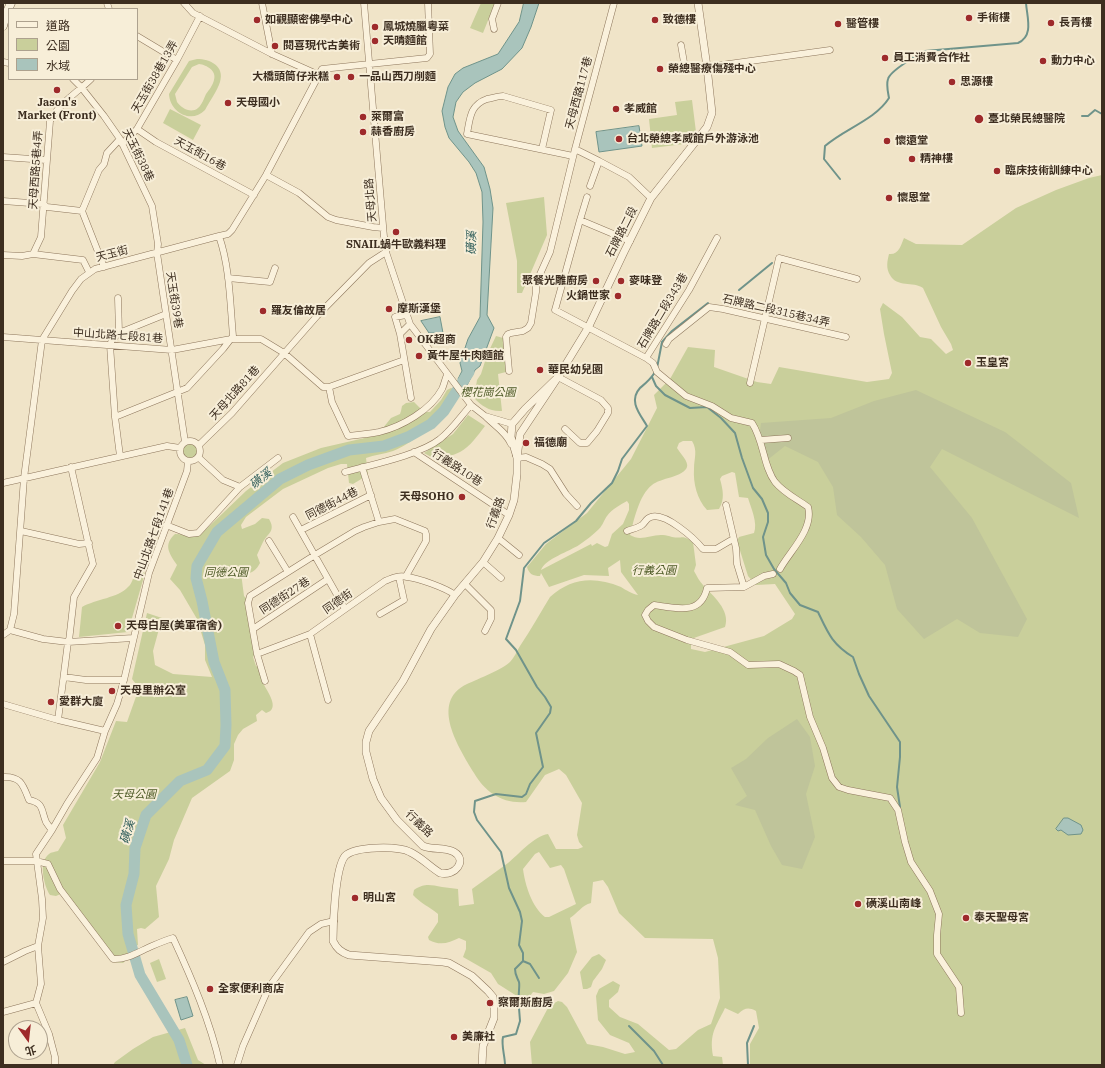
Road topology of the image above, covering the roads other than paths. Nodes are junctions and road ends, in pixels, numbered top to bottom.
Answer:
1 (184, 3) edge
2 (262, 3) edge
3 (364, 3) edge
4 (428, 3) edge
5 (498, 3) edge
6 (614, 3) edge
7 (698, 3) edge
8 (8, 8) edge
9 (200, 16) junction
10 (3, 26) edge
11 (494, 29) dead end
12 (138, 37) edge
13 (681, 45) dead end
14 (830, 50) dead end
15 (272, 54) junction
16 (177, 60) junction
17 (369, 65) junction
18 (707, 67) junction
19 (319, 75) junction
20 (74, 80) edge
21 (90, 80) edge
22 (81, 87) junction
23 (137, 128) junction
24 (121, 141) junction
25 (542, 149) junction
26 (575, 149) junction
27 (573, 156) junction
28 (3, 157) edge
29 (46, 160) junction
30 (599, 161) junction
31 (266, 175) junction
32 (590, 186) dead end
33 (254, 195) junction
34 (587, 197) dead end
35 (651, 198) junction
36 (3, 201) edge
37 (43, 204) junction
38 (82, 211) junction
39 (580, 220) junction
40 (383, 228) junction
41 (219, 236) junction
42 (717, 238) dead end
43 (630, 241) junction
44 (386, 252) junction
45 (157, 253) junction
46 (33, 254) junction
47 (3, 255) edge
48 (104, 267) junction
49 (275, 268) dead end
50 (89, 272) junction
51 (228, 278) junction
52 (857, 279) dead end
53 (118, 298) dead end
54 (166, 314) junction
55 (406, 315) junction
56 (766, 319) junction
57 (410, 324) junction
58 (588, 328) junction
59 (119, 333) junction
60 (400, 334) junction
61 (3, 337) edge
62 (846, 337) dead end
63 (231, 339) junction
64 (42, 340) junction
65 (666, 344) dead end
66 (110, 345) junction
67 (172, 350) junction
68 (284, 353) junction
69 (646, 358) junction
70 (404, 360) junction
71 (509, 372) dead end
72 (449, 377) junction
73 (558, 377) junction
74 (750, 383) dead end
75 (329, 387) junction
76 (178, 391) junction
77 (411, 398) dead end
78 (471, 404) junction
79 (485, 416) junction
80 (116, 417) junction
81 (512, 424) junction
82 (565, 430) dead end
83 (788, 438) dead end
84 (761, 440) junction
85 (186, 442) junction
86 (199, 446) junction
87 (180, 448) junction
88 (414, 452) junction
89 (120, 456) junction
90 (198, 457) junction
91 (278, 458) dead end
92 (517, 458) junction
93 (188, 461) junction
94 (71, 467) junction
95 (362, 467) junction
96 (345, 472) dead end
97 (24, 478) junction
98 (3, 483) edge
99 (240, 487) junction
100 (371, 495) junction
101 (726, 505) dead end
102 (577, 506) dead end
103 (509, 515) junction
104 (293, 517) dead end
105 (379, 522) junction
106 (166, 525) junction
107 (301, 530) junction
108 (21, 531) junction
109 (627, 531) dead end
110 (498, 538) junction
111 (733, 539) junction
112 (269, 541) dead end
113 (89, 543) junction
114 (315, 555) junction
115 (518, 555) dead end
116 (483, 562) junction
117 (780, 569) dead end
118 (288, 572) junction
119 (773, 574) dead end
120 (406, 576) junction
121 (399, 577) junction
122 (501, 578) dead end
123 (328, 579) junction
124 (464, 584) junction
125 (744, 587) junction
126 (455, 595) junction
127 (345, 609) junction
128 (380, 614) dead end
129 (253, 629) junction
130 (10, 630) junction
131 (485, 631) dead end
132 (310, 634) junction
133 (3, 635) edge
134 (133, 638) junction
135 (68, 641) junction
136 (257, 654) junction
137 (64, 677) junction
138 (124, 680) junction
139 (265, 681) dead end
140 (328, 700) dead end
141 (3, 704) edge
142 (58, 720) junction
143 (105, 731) junction
144 (3, 777) edge
145 (52, 830) junction
146 (3, 861) edge
147 (36, 861) junction
148 (334, 921) junction
149 (38, 946) junction
150 (3, 962) edge
151 (36, 1003) junction
152 (3, 1012) edge
153 (962, 1013) dead end
154 (55, 1065) edge
155 (220, 1065) edge
156 (237, 1065) edge
157 (482, 1065) edge

1 - 9 street
2 - 15 street
3 - 17 street, 天母北路
4 - 17 street
5 - 11 street
6 - 26 street, 天母西路117巷
7 - 18 street, 石牌路二段
8 - 10 main road
9 - 15 street
9 - 16 street, 天玉街38巷13弄
12 - 16 street
13 - 18 street
14 - 18 street
15 - 19 street
16 - 23 street, 天玉街38巷13弄
17 - 19 street
17 - 40 street, 天母北路
18 - 35 street, 石牌路二段
19 - 31 street, 天玉街
20 - 22 street, 天玉街38巷
21 - 22 street, 天母西路5巷4弄
22 - 24 street, 天玉街38巷
22 - 29 street, 天母西路5巷4弄
23 - 24 street, 天玉街38巷13弄
23 - 33 street, 天玉街16巷
24 - 38 street, 天玉街38巷13弄
24 - 45 street, 天玉街38巷
25 - 25 street, 天母西路117巷
25 - 27 street, 天母西路117巷
26 - 27 street, 天母西路117巷
26 - 30 street
27 - 71 street
28 - 29 street
29 - 37 street, 天母西路5巷4弄
30 - 32 street
30 - 35 street
31 - 33 street, 天玉街
31 - 40 street
33 - 41 street, 天玉街
34 - 39 street
35 - 43 street, 石牌路二段
36 - 37 street
37 - 38 street
37 - 46 street, 天母西路5巷4弄
38 - 48 street
39 - 43 street
39 - 58 street, 石牌路二段343巷
40 - 44 street, 天母北路
41 - 45 street, 天玉街
41 - 51 street
42 - 69 street, 石牌路二段343巷
43 - 58 street, 石牌路二段
44 - 55 street, 天母北路
44 - 68 street, 天母北路81巷
45 - 48 street, 天玉街
45 - 54 street, 天玉街39巷
46 - 47 street
46 - 50 street
48 - 50 street, 天玉街
49 - 51 street
50 - 64 street, 天玉街
51 - 63 street
52 - 56 street
53 - 59 street
54 - 59 street
54 - 67 street, 天玉街39巷
55 - 57 street, 天母北路
55 - 60 street
56 - 62 street, 石牌路二段315巷34弄
56 - 65 street, 石牌路二段315巷34弄
56 - 74 street
57 - 60 street
57 - 72 street, 天母北路
58 - 69 street, 石牌路二段343巷
58 - 73 street, 石牌路二段
59 - 66 street
60 - 70 street
61 - 64 street, 中山北路七段81巷
63 - 67 street, 中山北路七段81巷
63 - 68 street, 中山北路七段81巷
63 - 76 street
64 - 66 street, 中山北路七段81巷
64 - 97 street, 天玉街
66 - 67 street, 中山北路七段81巷
66 - 80 street
67 - 76 street, 天玉街39巷
68 - 75 street, 中山北路七段81巷
68 - 86 street, 天母北路81巷
69 - 84 street
70 - 75 street
70 - 77 street
72 - 75 street
72 - 78 street, 天母北路
73 - 81 street, 石牌路二段
73 - 82 street
73 - 92 street
76 - 80 street
76 - 85 street, 天玉街39巷
78 - 79 street
78 - 88 street
79 - 81 street
79 - 92 street
80 - 89 street
81 - 92 street
83 - 84 street
84 - 117 street
85 - 86 street
85 - 87 street
86 - 90 street
87 - 89 street
87 - 93 street
88 - 95 street
88 - 103 street, 行義路10巷
89 - 94 street
90 - 93 street
90 - 99 street
91 - 99 street
92 - 102 street
92 - 103 street, 行義路
93 - 106 street, 中山北路七段141巷
94 - 97 street
94 - 113 street
95 - 96 street
95 - 100 street
97 - 98 street
97 - 108 street, 天玉街
99 - 106 street
100 - 105 street
100 - 107 street, 同德街44巷
101 - 111 street
103 - 110 street, 行義路
104 - 107 street
105 - 114 street
105 - 120 street
106 - 134 street, 中山北路七段141巷
107 - 114 street
108 - 113 street
108 - 130 street, 天玉街
109 - 111 street
110 - 115 street
110 - 116 street, 行義路
111 - 125 street
112 - 118 street
113 - 135 street
114 - 118 street
114 - 123 street
116 - 122 street
116 - 124 street, 行義路
118 - 129 street
119 - 125 street
120 - 121 street, 同德街
120 - 126 street, 同德街
121 - 127 street, 同德街
121 - 128 street
123 - 127 street
123 - 129 street, 同德街27巷
124 - 126 street, 行義路
124 - 131 street
125 - 153 street
126 - 148 street, 行義路
127 - 132 street, 同德街
129 - 136 street
130 - 133 street
130 - 135 street
132 - 136 street, 同德街
132 - 140 street
134 - 135 street
134 - 138 street, 中山北路七段141巷
135 - 137 street
136 - 139 street
137 - 138 street
137 - 142 street
138 - 143 street, 中山北路七段141巷
141 - 142 street
142 - 143 street
143 - 145 street, 中山北路七段141巷
144 - 145 street
145 - 147 street, 中山北路七段141巷
146 - 147 street
147 - 149 street
147 - 155 street
148 - 156 street
148 - 157 street, 行義路
149 - 150 street
149 - 151 street
151 - 152 street
151 - 154 street

